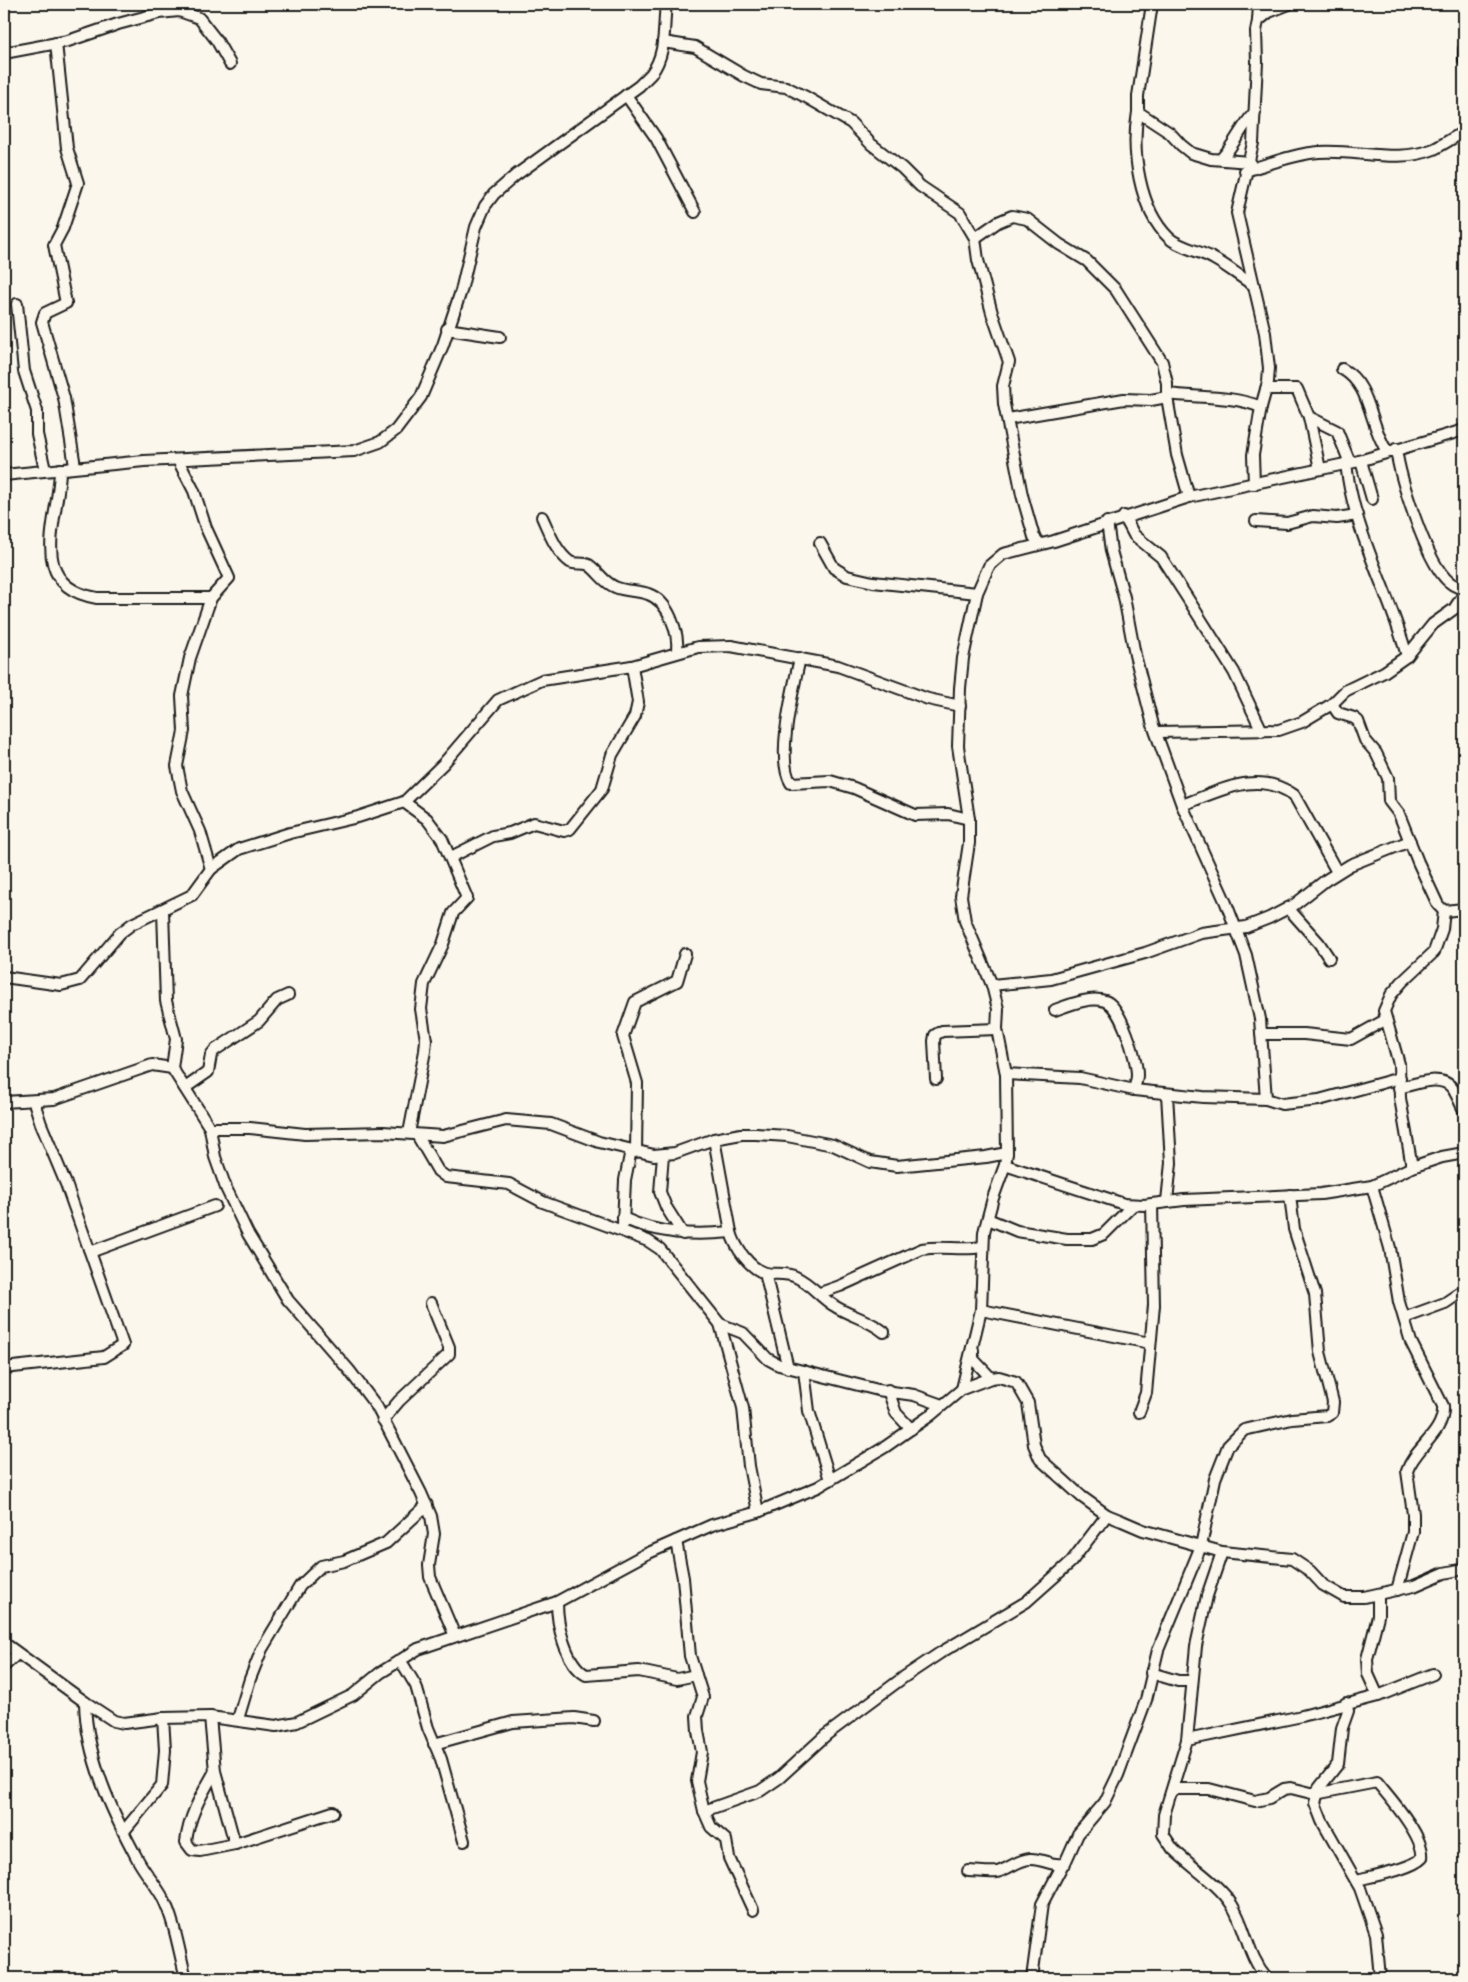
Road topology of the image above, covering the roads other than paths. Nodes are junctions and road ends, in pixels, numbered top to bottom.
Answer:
1 (666, 4) edge
2 (1152, 4) edge
3 (1259, 4) edge
4 (1265, 4) edge
5 (1289, 4) edge
6 (1277, 8) junction
7 (1258, 21) junction
8 (663, 42) junction
9 (56, 43) junction
10 (1464, 49) edge
11 (4, 53) edge
12 (1464, 60) edge
13 (230, 64) dead end
14 (626, 95) junction
15 (1138, 112) junction
16 (1255, 112) junction
17 (1464, 132) edge
18 (1221, 159) junction
19 (1247, 167) junction
20 (695, 212) dead end
21 (975, 238) junction
22 (1252, 284) junction
23 (17, 304) dead end
24 (447, 329) junction
25 (500, 337) dead end
26 (1342, 368) dead end
27 (1266, 389) junction
28 (1167, 395) junction
29 (1261, 407) junction
30 (1310, 417) junction
31 (1008, 419) junction
32 (1464, 430) edge
33 (1391, 450) junction
34 (178, 460) junction
35 (1361, 461) junction
36 (1348, 463) junction
37 (75, 466) junction
38 (60, 469) junction
39 (1320, 469) junction
40 (45, 470) junction
41 (4, 474) edge
42 (1254, 484) junction
43 (1189, 497) junction
44 (1372, 499) dead end
45 (1357, 515) junction
46 (1124, 516) junction
47 (542, 517) dead end
48 (1256, 521) dead end
49 (1107, 522) junction
50 (820, 544) dead end
51 (1040, 544) junction
52 (1464, 589) edge
53 (977, 593) junction
54 (1464, 594) edge
55 (211, 598) junction
56 (677, 652) junction
57 (1407, 656) junction
58 (800, 658) junction
59 (632, 666) junction
60 (1332, 704) junction
61 (960, 706) junction
62 (1262, 731) junction
63 (1156, 732) junction
64 (404, 802) junction
65 (1182, 804) junction
66 (969, 819) junction
67 (1410, 841) junction
68 (451, 857) junction
69 (211, 869) junction
70 (1337, 872) junction
71 (1288, 908) junction
72 (1464, 909) edge
73 (163, 911) junction
74 (1444, 911) junction
75 (1237, 929) junction
76 (686, 954) dead end
77 (1329, 958) dead end
78 (4, 977) edge
79 (992, 985) junction
80 (288, 995) dead end
81 (1055, 1010) dead end
82 (1385, 1020) junction
83 (997, 1029) junction
84 (1261, 1034) junction
85 (172, 1068) junction
86 (1006, 1074) junction
87 (936, 1079) dead end
88 (1400, 1083) junction
89 (185, 1088) junction
90 (1134, 1090) junction
91 (1167, 1094) junction
92 (1266, 1099) junction
93 (4, 1102) edge
94 (34, 1102) junction
95 (1464, 1110) edge
96 (210, 1128) junction
97 (413, 1134) junction
98 (714, 1139) junction
99 (633, 1151) junction
100 (1007, 1153) junction
101 (1464, 1153) edge
102 (663, 1155) junction
103 (1005, 1165) junction
104 (1412, 1167) junction
105 (1372, 1186) junction
106 (1290, 1195) junction
107 (1167, 1201) junction
108 (1152, 1204) junction
109 (1133, 1205) junction
110 (216, 1206) dead end
111 (623, 1218) junction
112 (988, 1219) junction
113 (622, 1231) junction
114 (731, 1232) junction
115 (683, 1234) junction
116 (982, 1247) junction
117 (89, 1249) junction
118 (765, 1273) junction
119 (1464, 1290) edge
120 (820, 1293) junction
121 (431, 1304) dead end
122 (981, 1310) junction
123 (1404, 1318) junction
124 (720, 1324) junction
125 (884, 1332) dead end
126 (1150, 1343) junction
127 (973, 1349) junction
128 (4, 1368) edge
129 (788, 1368) junction
130 (804, 1371) junction
131 (991, 1378) junction
132 (962, 1389) junction
133 (888, 1390) junction
134 (942, 1405) junction
135 (1139, 1412) dead end
136 (383, 1420) junction
137 (911, 1429) junction
138 (830, 1480) junction
139 (427, 1505) junction
140 (758, 1512) junction
141 (1107, 1515) junction
142 (676, 1541) junction
143 (1201, 1546) junction
144 (1222, 1552) junction
145 (1464, 1569) edge
146 (1398, 1590) junction
147 (1378, 1595) junction
148 (557, 1602) junction
149 (455, 1636) junction
150 (4, 1643) edge
151 (17, 1654) junction
152 (398, 1662) junction
153 (4, 1666) edge
154 (1152, 1673) junction
155 (1433, 1674) dead end
156 (696, 1675) junction
157 (1191, 1682) junction
158 (1378, 1696) junction
159 (85, 1702) junction
160 (1346, 1703) junction
161 (210, 1717) junction
162 (163, 1718) junction
163 (238, 1720) junction
164 (594, 1721) dead end
165 (1187, 1740) junction
166 (434, 1744) junction
167 (215, 1772) junction
168 (1173, 1789) junction
169 (1316, 1794) junction
170 (704, 1811) junction
171 (333, 1812) dead end
172 (124, 1831) junction
173 (464, 1841) dead end
174 (235, 1844) junction
175 (1063, 1864) junction
176 (968, 1871) dead end
177 (1356, 1880) junction
178 (754, 1910) dead end
179 (186, 1978) edge
180 (1032, 1978) edge
181 (1267, 1978) edge
182 (1380, 1978) edge

1 - 8 street
2 - 15 street
3 - 7 street
4 - 6 street
5 - 6 street
6 - 7 street
7 - 16 street
8 - 14 street
8 - 21 street
9 - 11 street
9 - 13 street
9 - 37 street
10 - 12 street
14 - 20 street
14 - 24 street
15 - 18 street
15 - 22 street
16 - 18 street
16 - 19 street
17 - 19 street
18 - 19 street
19 - 22 street
21 - 28 street
21 - 31 street
22 - 27 street
23 - 40 street
24 - 25 street
24 - 34 street
26 - 33 street
27 - 29 street
27 - 30 street
28 - 29 street
28 - 31 street
28 - 43 street
29 - 42 street
30 - 36 street
30 - 39 street
31 - 51 street
32 - 33 street
33 - 35 street
33 - 52 street
34 - 37 street
34 - 55 street
35 - 36 street
35 - 44 street
36 - 39 street
36 - 45 street
37 - 38 street
38 - 40 street
38 - 55 street
39 - 42 street
40 - 41 street
42 - 43 street
43 - 46 street
45 - 48 street
45 - 57 street
46 - 49 street
46 - 62 street
47 - 56 street
49 - 51 street
49 - 63 street
50 - 53 street
51 - 53 street
53 - 61 street
54 - 57 street
55 - 69 street
56 - 58 street
56 - 59 street
57 - 60 street
58 - 61 street
58 - 66 street
59 - 64 street
59 - 68 street
60 - 62 street
60 - 67 street
61 - 66 street
62 - 63 street
63 - 65 street
64 - 68 street
64 - 69 street
65 - 70 street
65 - 75 street
66 - 79 street
67 - 70 street
67 - 74 street
68 - 97 street
69 - 73 street
70 - 71 street
71 - 75 street
71 - 77 street
72 - 74 street
73 - 78 street
73 - 85 street
74 - 82 street
75 - 79 street
75 - 84 street
76 - 99 street
79 - 83 street
80 - 89 street
81 - 90 street
82 - 84 street
82 - 88 street
83 - 86 street
83 - 87 street
84 - 92 street
85 - 89 street
85 - 94 street
86 - 90 street
86 - 100 street
88 - 92 street
88 - 95 street
88 - 104 street
89 - 96 street
90 - 91 street
91 - 92 street
91 - 107 street
93 - 94 street
94 - 117 street
96 - 97 street
96 - 136 street
97 - 99 street
97 - 113 street
98 - 100 street
98 - 102 street
98 - 114 street
99 - 102 street
99 - 111 street
100 - 103 street
101 - 104 street
102 - 115 street
103 - 109 street
103 - 112 street
104 - 105 street
105 - 106 street
105 - 123 street
106 - 107 street
106 - 143 street
107 - 108 street
108 - 109 street
108 - 126 street
109 - 112 street
110 - 117 street
111 - 113 street
111 - 115 street
112 - 116 street
113 - 124 street
114 - 115 street
114 - 118 street
116 - 120 street
116 - 122 street
117 - 128 street
118 - 120 street
118 - 129 street
119 - 123 street
120 - 125 street
121 - 136 street
122 - 126 street
122 - 127 street
123 - 146 street
124 - 129 street
124 - 140 street
126 - 135 street
127 - 131 street
127 - 132 street
129 - 130 street
130 - 133 street
130 - 138 street
131 - 132 street
131 - 141 street
132 - 134 street
133 - 134 street
133 - 137 street
134 - 137 street
136 - 139 street
137 - 138 street
138 - 140 street
139 - 149 street
139 - 163 street
140 - 142 street
141 - 143 street
141 - 170 street
142 - 148 street
142 - 156 street
143 - 144 street
143 - 154 street
144 - 147 street
144 - 157 street
145 - 146 street
146 - 147 street
147 - 158 street
148 - 149 street
148 - 156 street
149 - 152 street
150 - 151 street
151 - 153 street
151 - 159 street
152 - 163 street
152 - 166 street
154 - 157 street
154 - 175 street
155 - 158 street
156 - 170 street
157 - 165 street
158 - 160 street
159 - 162 street
159 - 172 street
160 - 165 street
160 - 169 street
161 - 162 street
161 - 163 street
161 - 167 street
162 - 172 street
164 - 166 street
165 - 168 street
166 - 173 street
167 - 174 street
167 - 174 street
168 - 169 street
168 - 181 street
169 - 177 street
169 - 177 street
170 - 178 street
171 - 174 street
172 - 179 street
175 - 176 street
175 - 180 street
177 - 182 street

